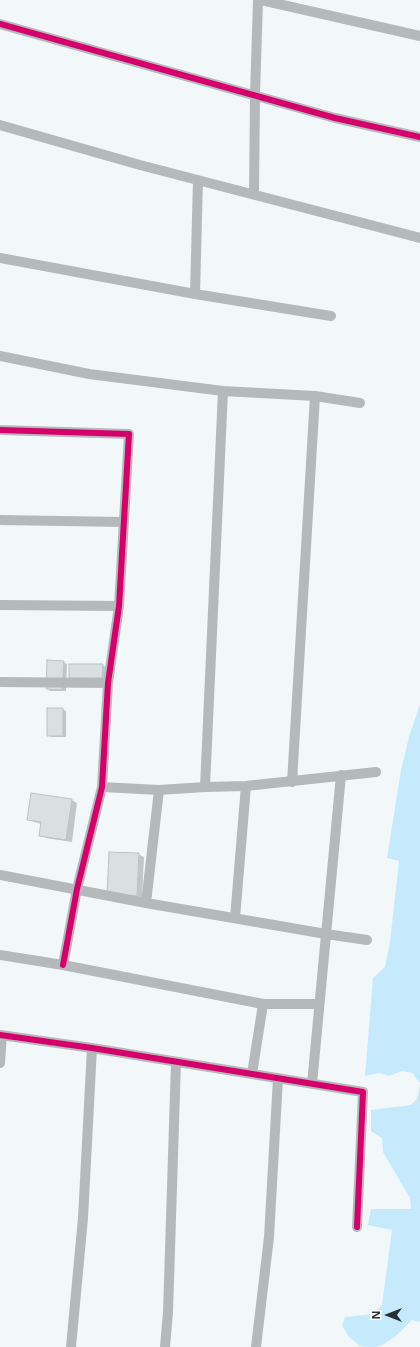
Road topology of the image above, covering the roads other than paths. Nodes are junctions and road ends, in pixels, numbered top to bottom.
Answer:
1 (258, 0) edge
2 (261, 0) edge
3 (0, 24) edge
4 (420, 36) edge
5 (255, 95) junction
6 (0, 125) edge
7 (420, 137) edge
8 (198, 180) junction
9 (254, 194) junction
10 (420, 238) edge
11 (0, 258) edge
12 (195, 294) junction
13 (331, 316) dead end
14 (0, 356) edge
15 (223, 391) junction
16 (315, 396) junction
17 (360, 403) dead end
18 (0, 430) edge
19 (0, 520) edge
20 (124, 522) junction
21 (0, 605) edge
22 (120, 606) junction
23 (0, 683) edge
24 (108, 683) junction
25 (376, 772) dead end
26 (341, 775) junction
27 (292, 782) junction
28 (246, 786) junction
29 (102, 787) junction
30 (205, 787) junction
31 (159, 790) junction
32 (0, 875) edge
33 (77, 889) junction
34 (146, 903) junction
35 (235, 918) junction
36 (326, 934) junction
37 (367, 940) dead end
38 (0, 955) edge
39 (63, 965) junction
40 (263, 1004) junction
41 (319, 1004) junction
42 (1, 1035) edge
43 (92, 1048) junction
44 (176, 1062) junction
45 (0, 1063) edge
46 (252, 1074) junction
47 (278, 1078) junction
48 (312, 1084) junction
49 (357, 1227) dead end
50 (70, 1347) edge
51 (165, 1347) edge
52 (256, 1347) edge

1 - 5 street
2 - 4 street
3 - 5 street
5 - 7 street
5 - 9 street
6 - 8 street
8 - 9 street
8 - 12 street
9 - 10 street
11 - 12 street
12 - 13 street
14 - 15 street
15 - 16 street
15 - 30 street
16 - 17 street
16 - 27 street
18 - 20 street
19 - 20 street
20 - 22 street
21 - 22 street
22 - 24 street
23 - 24 street
24 - 29 street
25 - 26 street
26 - 27 street
26 - 36 street
27 - 28 street
28 - 30 street
28 - 35 street
29 - 31 street
29 - 33 street
30 - 31 street
31 - 34 street
32 - 33 street
33 - 34 street
33 - 39 street
34 - 35 street
35 - 36 street
36 - 37 street
36 - 41 street
38 - 39 street
39 - 40 street
40 - 41 street
40 - 46 street
41 - 48 street
42 - 43 street
42 - 45 street
43 - 44 street
43 - 50 street
44 - 46 street
44 - 51 street
46 - 47 street
47 - 48 street
47 - 52 street
48 - 49 street

